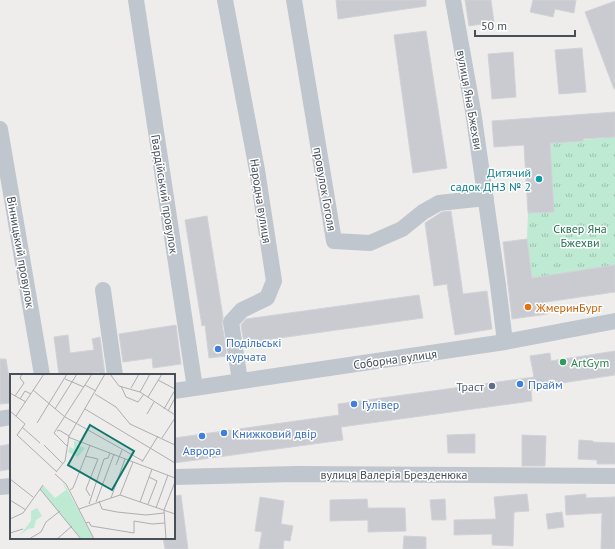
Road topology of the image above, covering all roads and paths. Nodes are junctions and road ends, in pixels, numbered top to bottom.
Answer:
1 (136, 0) edge
2 (225, 0) edge
3 (294, 0) edge
4 (453, 0) edge
5 (0, 128) edge
6 (486, 198) junction
7 (102, 290) dead end
8 (615, 321) edge
9 (505, 342) junction
10 (42, 374) edge
11 (116, 374) edge
12 (240, 382) junction
13 (195, 388) junction
14 (175, 391) edge
15 (10, 417) edge
16 (0, 419) edge
17 (615, 476) edge
18 (175, 477) edge
19 (10, 486) edge
20 (0, 487) edge

1 - 13 street, Гвардійський провулок
2 - 12 street, Народна вулиця
3 - 6 street, провулок Гоголя
4 - 6 street, вулиця Яна Бжехви
5 - 10 street, Вінницький провулок
6 - 9 street, вулиця Яна Бжехви
7 - 11 street
8 - 9 street, Соборна вулиця
9 - 12 street, Соборна вулиця
12 - 13 street, Соборна вулиця
13 - 14 street, Соборна вулиця
15 - 16 street
17 - 18 street, вулиця Валерія Брезденюка
19 - 20 street

